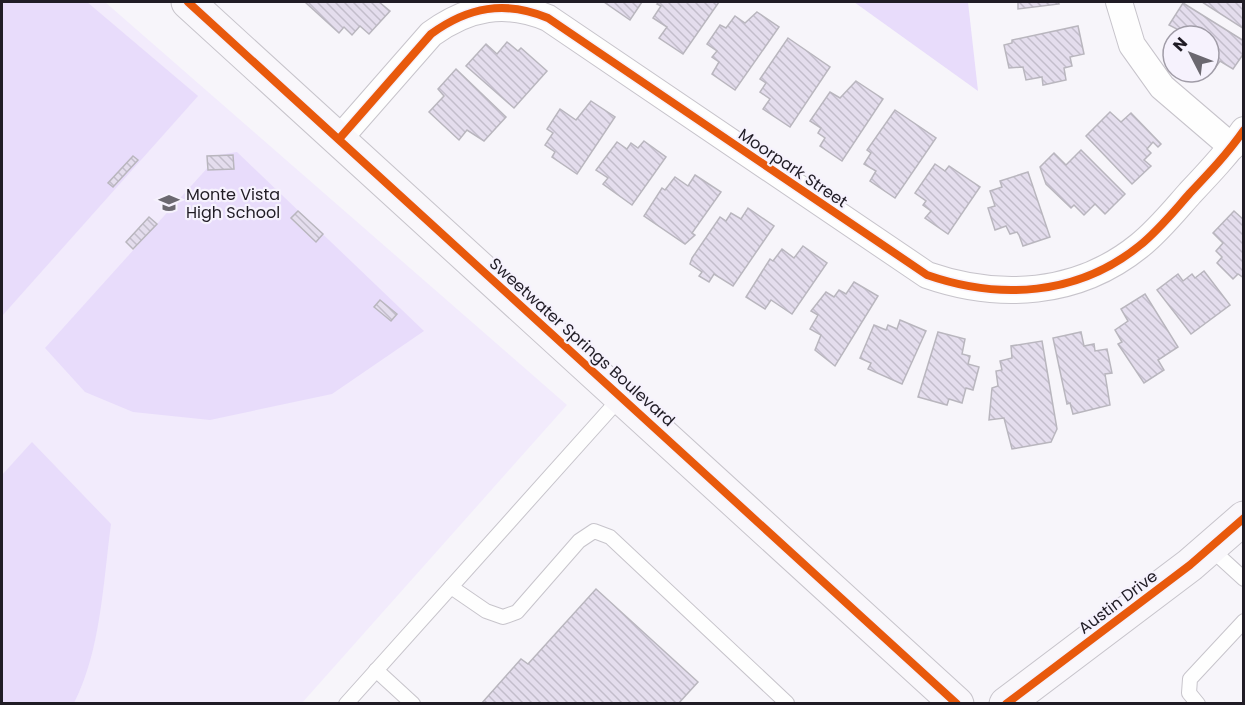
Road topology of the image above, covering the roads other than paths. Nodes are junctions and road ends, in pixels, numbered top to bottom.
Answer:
1 (188, 2) edge
2 (1119, 2) edge
3 (339, 139) junction
4 (1238, 139) edge
5 (622, 396) junction
6 (1244, 518) edge
7 (1210, 548) junction
8 (1244, 579) edge
9 (451, 587) junction
10 (1244, 621) edge
11 (375, 670) junction
12 (787, 703) edge
13 (346, 704) edge
14 (413, 704) edge
15 (957, 704) edge
16 (1005, 704) edge
17 (1198, 704) edge

1 - 3 main road, Sweetwater Springs Boulevard
2 - 4 street
3 - 4 street, Moorpark Street
3 - 5 main road, Sweetwater Springs Boulevard
5 - 9 lane
5 - 15 main road, Sweetwater Springs Boulevard
6 - 7 main road, Austin Drive
7 - 8 lane
7 - 16 main road, Austin Drive
9 - 11 lane
9 - 12 lane
10 - 17 lane
11 - 13 lane
11 - 14 lane

